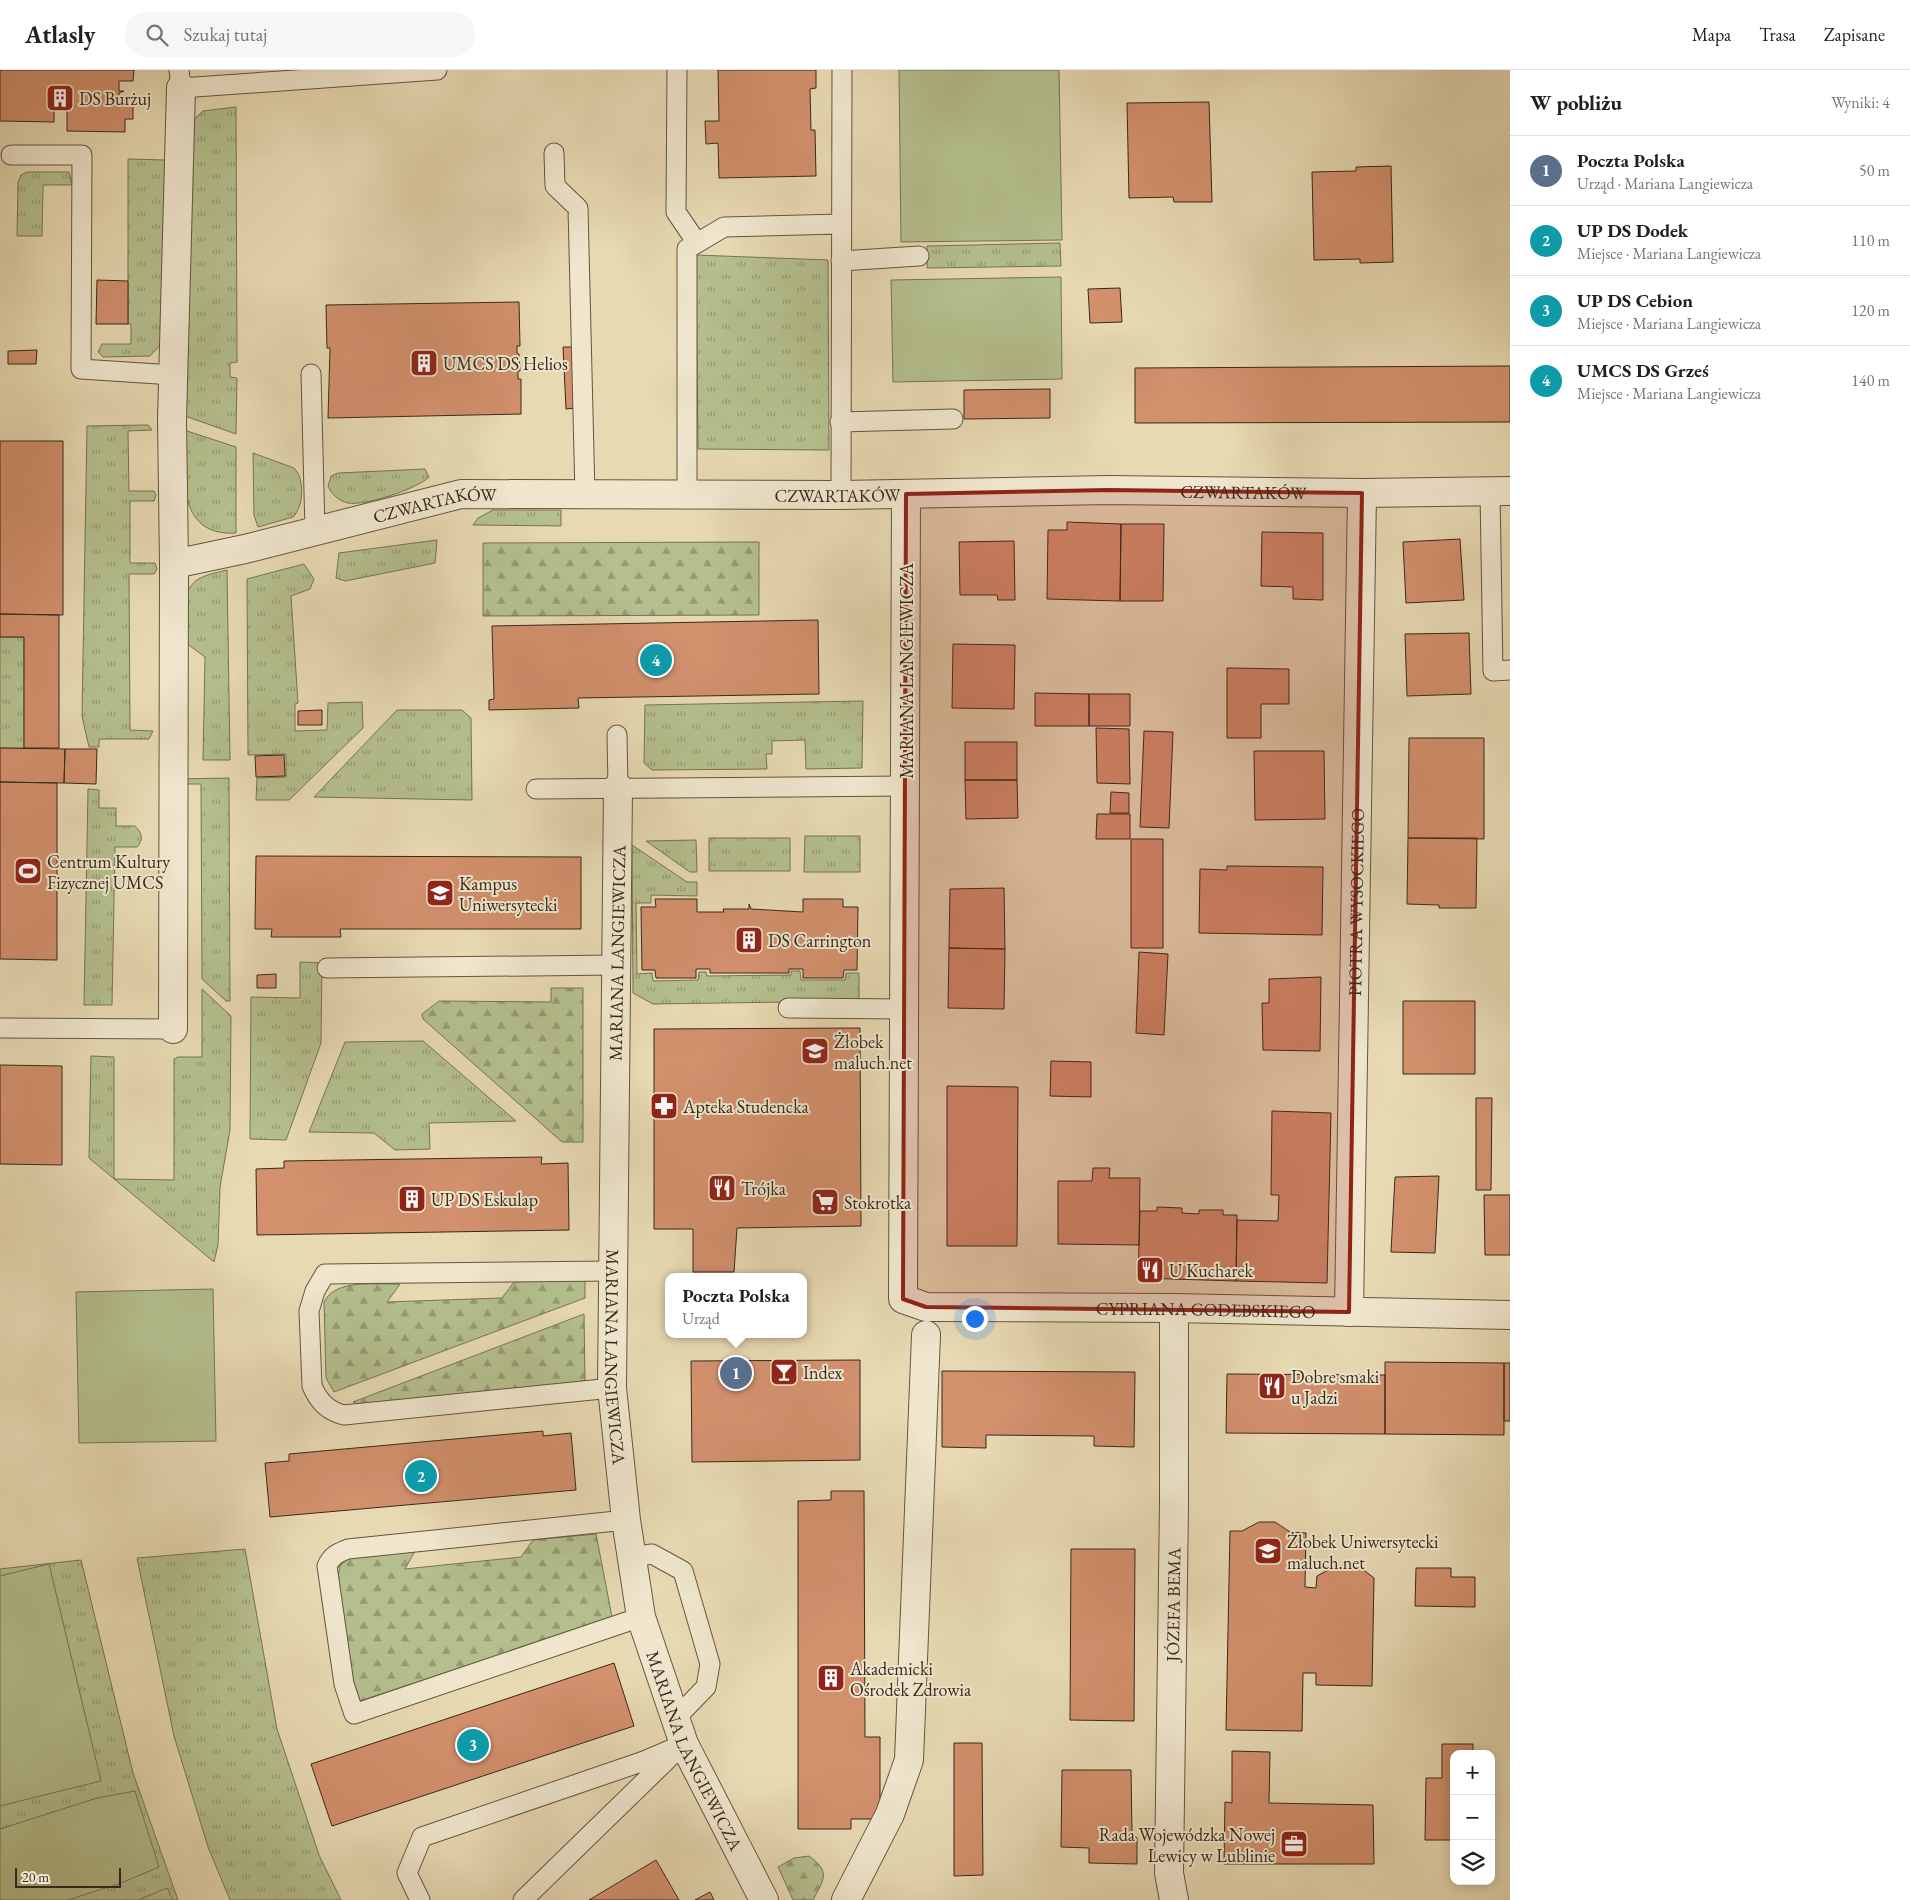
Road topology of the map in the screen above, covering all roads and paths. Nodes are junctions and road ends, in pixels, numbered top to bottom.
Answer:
1 (437, 70) edge
2 (676, 70) edge
3 (842, 70) edge
4 (245, 76) edge
5 (180, 79) edge
6 (554, 153) dead end
7 (11, 155) dead end
8 (841, 224) junction
9 (698, 243) junction
10 (919, 256) dead end
11 (841, 261) junction
12 (173, 374) junction
13 (312, 374) dead end
14 (953, 419) dead end
15 (840, 422) junction
16 (1500, 492) edge
17 (687, 493) junction
18 (1362, 493) junction
19 (906, 494) junction
20 (586, 495) junction
21 (840, 495) junction
22 (315, 531) junction
23 (174, 564) junction
24 (1510, 670) edge
25 (618, 735) dead end
26 (905, 786) junction
27 (618, 787) junction
28 (536, 789) dead end
29 (617, 965) junction
30 (327, 968) dead end
31 (788, 1008) dead end
32 (904, 1009) junction
33 (0, 1028) edge
34 (173, 1029) joint
35 (613, 1271) junction
36 (903, 1299) joint
37 (1174, 1308) junction
38 (1350, 1312) junction
39 (1510, 1315) edge
40 (926, 1335) dead end
41 (612, 1388) junction
42 (626, 1520) junction
43 (631, 1557) junction
44 (641, 1618) junction
45 (676, 1718) junction
46 (684, 1744) junction
47 (852, 1889) edge
48 (420, 1900) edge
49 (523, 1900) edge
50 (764, 1900) edge
51 (1174, 1900) edge

1 - 4 lane
2 - 9 lane
3 - 8 lane
4 - 5 lane
5 - 12 street
6 - 20 lane
7 - 12 lane
8 - 9 lane
8 - 11 lane
9 - 17 lane
10 - 11 lane
11 - 15 lane
12 - 23 street
13 - 22 lane
14 - 15 lane
15 - 21 lane
16 - 18 street, CZWARTAKÓW
16 - 24 lane
17 - 20 street, CZWARTAKÓW
17 - 21 street, CZWARTAKÓW
18 - 19 street, CZWARTAKÓW
18 - 38 street, PIOTRA WYSOCKIEGO
19 - 21 street, CZWARTAKÓW
19 - 26 street, MARIANA LANGIEWICZA
20 - 22 street, CZWARTAKÓW
22 - 23 street, CZWARTAKÓW
23 - 34 street
25 - 27 lane
26 - 27 lane
26 - 32 street, MARIANA LANGIEWICZA
27 - 28 lane
27 - 29 street, MARIANA LANGIEWICZA
29 - 30 lane
29 - 35 street, MARIANA LANGIEWICZA
31 - 32 lane
32 - 36 street, MARIANA LANGIEWICZA
33 - 34 lane
35 - 41 street, MARIANA LANGIEWICZA
35 - 41 lane
36 - 37 street, CYPRIANA GODEBSKIEGO
37 - 38 street, CYPRIANA GODEBSKIEGO
37 - 51 street, JÓZEFA BEMA
38 - 39 street, CYPRIANA GODEBSKIEGO
40 - 47 street
41 - 42 street, MARIANA LANGIEWICZA
42 - 43 street, MARIANA LANGIEWICZA
42 - 44 lane
43 - 44 street, MARIANA LANGIEWICZA
43 - 45 lane
44 - 45 street, MARIANA LANGIEWICZA
45 - 46 street, MARIANA LANGIEWICZA
46 - 48 lane
46 - 49 lane
46 - 50 street, MARIANA LANGIEWICZA

